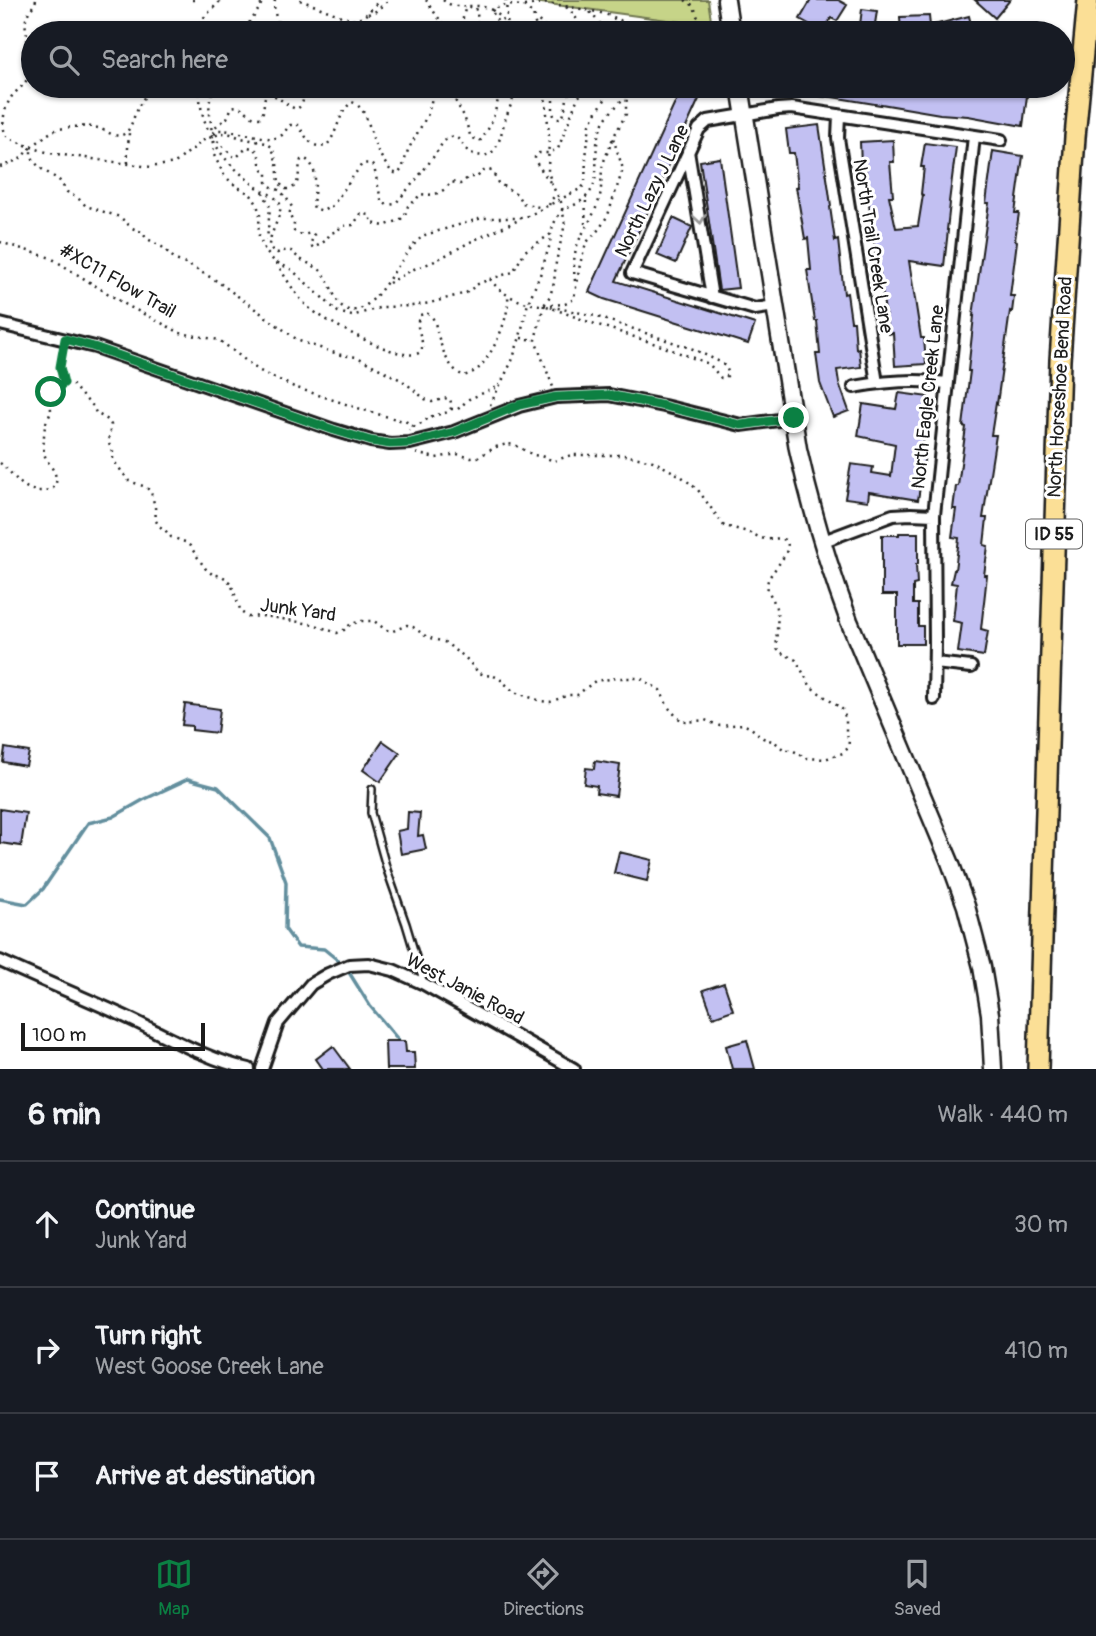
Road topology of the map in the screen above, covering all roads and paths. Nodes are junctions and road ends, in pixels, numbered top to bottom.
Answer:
1 (36, 0) edge
2 (192, 0) edge
3 (197, 0) edge
4 (221, 0) edge
5 (264, 0) edge
6 (275, 0) edge
7 (300, 0) edge
8 (380, 0) edge
9 (389, 0) edge
10 (426, 0) edge
11 (443, 0) edge
12 (506, 0) edge
13 (685, 0) edge
14 (726, 0) edge
15 (1088, 0) edge
16 (506, 5) junction
17 (524, 6) junction
18 (564, 6) junction
19 (492, 10) junction
20 (587, 10) junction
21 (368, 14) junction
22 (533, 14) junction
23 (611, 16) junction
24 (25, 21) edge
25 (201, 21) edge
26 (251, 21) edge
27 (277, 21) edge
28 (441, 21) edge
29 (462, 21) edge
30 (477, 21) edge
31 (497, 21) edge
32 (503, 21) edge
33 (507, 21) edge
34 (534, 21) edge
35 (538, 21) edge
36 (578, 21) edge
37 (599, 21) edge
38 (617, 21) edge
39 (621, 21) edge
40 (704, 21) edge
41 (729, 21) edge
42 (21, 88) edge
43 (144, 98) edge
44 (199, 98) edge
45 (211, 98) edge
46 (265, 98) edge
47 (278, 98) edge
48 (302, 98) edge
49 (432, 98) edge
50 (454, 98) edge
51 (498, 98) edge
52 (513, 98) edge
53 (545, 98) edge
54 (553, 98) edge
55 (567, 98) edge
56 (578, 98) edge
57 (606, 98) edge
58 (624, 98) edge
59 (627, 98) edge
60 (742, 98) edge
61 (745, 114) junction
62 (839, 115) junction
63 (130, 129) junction
64 (212, 136) junction
65 (974, 136) junction
66 (613, 138) junction
67 (1000, 140) dead end
68 (31, 147) junction
69 (688, 151) junction
70 (548, 153) junction
71 (128, 164) junction
72 (0, 167) edge
73 (552, 185) junction
74 (261, 190) junction
75 (557, 194) junction
76 (586, 198) junction
77 (549, 205) junction
78 (543, 208) junction
79 (562, 210) junction
80 (528, 216) junction
81 (585, 228) junction
82 (551, 234) junction
83 (0, 242) edge
84 (269, 246) junction
85 (274, 261) junction
86 (490, 279) junction
87 (386, 284) junction
88 (576, 284) junction
89 (508, 295) junction
90 (712, 297) junction
91 (528, 303) junction
92 (544, 305) junction
93 (775, 306) junction
94 (0, 324) edge
95 (520, 337) junction
96 (65, 339) junction
97 (535, 340) junction
98 (64, 383) junction
99 (877, 383) junction
100 (947, 383) junction
101 (500, 386) junction
102 (854, 387) dead end
103 (556, 397) junction
104 (451, 409) junction
105 (794, 418) junction
106 (480, 421) junction
107 (410, 443) junction
108 (0, 463) edge
109 (934, 514) junction
110 (821, 542) junction
111 (935, 663) junction
112 (971, 667) dead end
113 (934, 699) dead end
114 (372, 789) dead end
115 (0, 961) edge
116 (424, 984) junction
117 (249, 1069) edge
118 (262, 1069) edge
119 (574, 1069) edge
120 (993, 1069) edge
121 (1038, 1069) edge

1 - 24 path
2 - 3 path
4 - 25 path
5 - 26 path
6 - 27 path
7 - 21 path
8 - 21 path
9 - 21 path
10 - 28 path
11 - 19 path
12 - 16 path
13 - 40 path
14 - 41 street
15 - 121 highway, North Horseshoe Bend Road / ID 55
16 - 17 path
16 - 19 path
16 - 33 path
17 - 18 path
17 - 22 path
18 - 20 path
18 - 36 path
19 - 31 path
19 - 32 path
20 - 23 path
20 - 37 path
22 - 34 path
22 - 35 path
23 - 38 path
23 - 39 path
29 - 30 path
42 - 68 path
43 - 63 path
44 - 64 path
45 - 64 path
46 - 64 path
47 - 48 path
49 - 64 path
50 - 51 path
52 - 64 path
53 - 70 path
54 - 55 path
56 - 70 path
57 - 77 path
58 - 76 path
59 - 66 path
60 - 61 street
61 - 62 street, North Lazy J Lane
61 - 69 street, North Lazy J Lane
61 - 93 street
62 - 65 street, North Lazy J Lane
62 - 99 street, North Trail Creek Lane
63 - 68 path
63 - 71 path
64 - 71 path
64 - 74 path
64 - 78 path
64 - 85 path
65 - 67 street, North Lazy J Lane
65 - 100 street, North Eagle Creek Lane
66 - 81 path
66 - 88 path
68 - 71 path
68 - 72 path
68 - 104 path
69 -> 90 street
69 - 90 street, North Lazy J Lane
70 - 73 path
70 - 73 path
73 - 75 path
74 - 84 path
74 - 84 path
75 - 77 path
75 - 79 path
76 - 79 path
76 - 81 path
77 - 78 path
78 - 80 path
79 - 82 path
79 - 92 path
80 - 87 path
80 - 87 path
81 - 88 path
82 - 86 path
82 - 91 path
83 - 104 path, #XC11 Flow Trail
84 - 87 path
85 - 86 path
85 - 89 path
86 - 89 path
88 - 92 path
89 - 91 path
90 - 93 street
91 - 92 path
91 - 95 path
92 - 92 path
92 - 97 path
93 - 105 street
94 - 96 street
95 - 97 path
95 - 101 path
96 - 98 path
96 - 107 street
97 - 103 path
98 - 107 path, Junk Yard
98 - 108 path
99 - 100 street
99 - 102 street
100 - 109 street, North Eagle Creek Lane
101 - 104 path
101 - 106 path
103 - 105 street
103 - 106 street
105 - 110 street
106 - 107 street
109 - 110 street
109 - 111 street, North Eagle Creek Lane
110 - 120 street
111 - 112 street
111 - 113 street, North Eagle Creek Lane
114 - 116 lane
115 - 117 street
116 - 118 street, West Janie Road
116 - 119 street, West Janie Road

